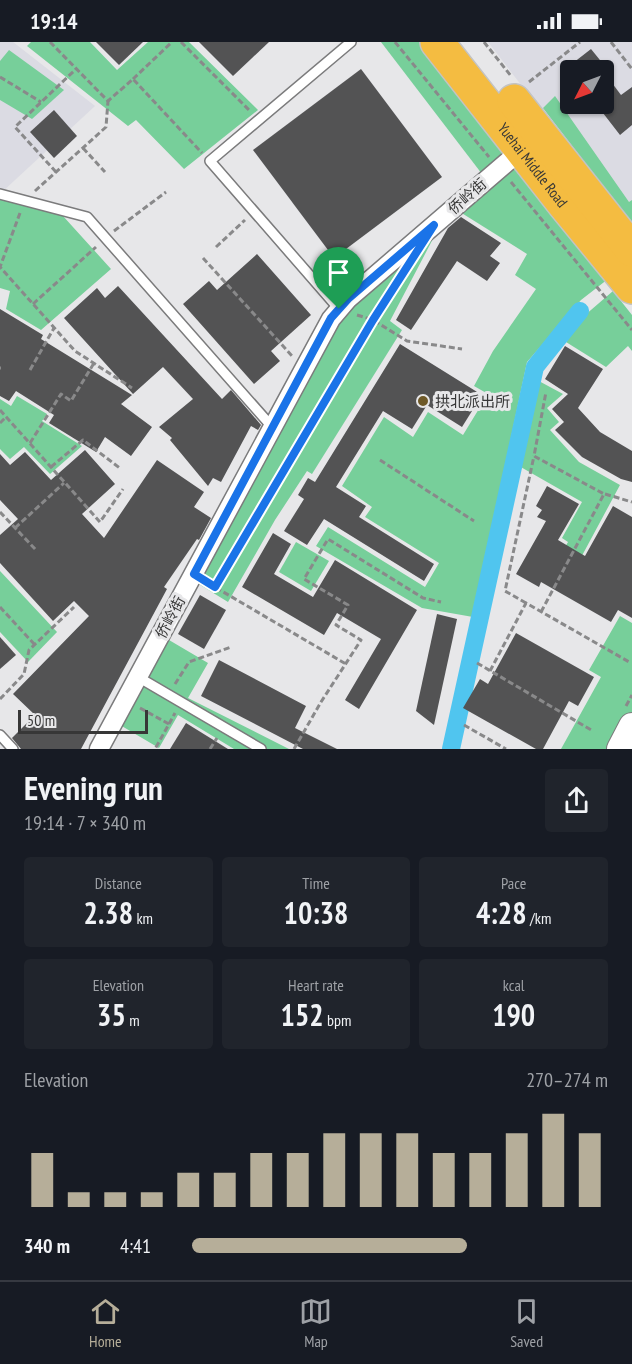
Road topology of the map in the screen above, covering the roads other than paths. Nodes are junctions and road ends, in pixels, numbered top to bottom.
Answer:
1 (351, 42) edge
2 (437, 42) edge
3 (466, 42) edge
4 (520, 150) junction
5 (0, 194) edge
6 (632, 250) edge
7 (632, 287) edge
8 (339, 309) junction
9 (273, 428) junction
10 (138, 677) junction
11 (632, 726) edge
12 (0, 735) edge
13 (13, 749) edge
14 (99, 749) edge
15 (261, 749) edge
16 (620, 749) edge

1 - 8 lane
2 - 4 highway, Yuehai Middle Road
3 - 4 highway, Yuehai Middle Road
4 - 6 highway, Yuehai Middle Road
4 - 7 highway, Yuehai Middle Road
4 - 8 street, 侨岭街
5 - 9 lane
8 - 9 street, 侨岭街
9 - 10 street, 侨岭街
10 - 14 street, 侨岭街
10 - 15 lane
11 - 16 main road
12 - 13 lane

